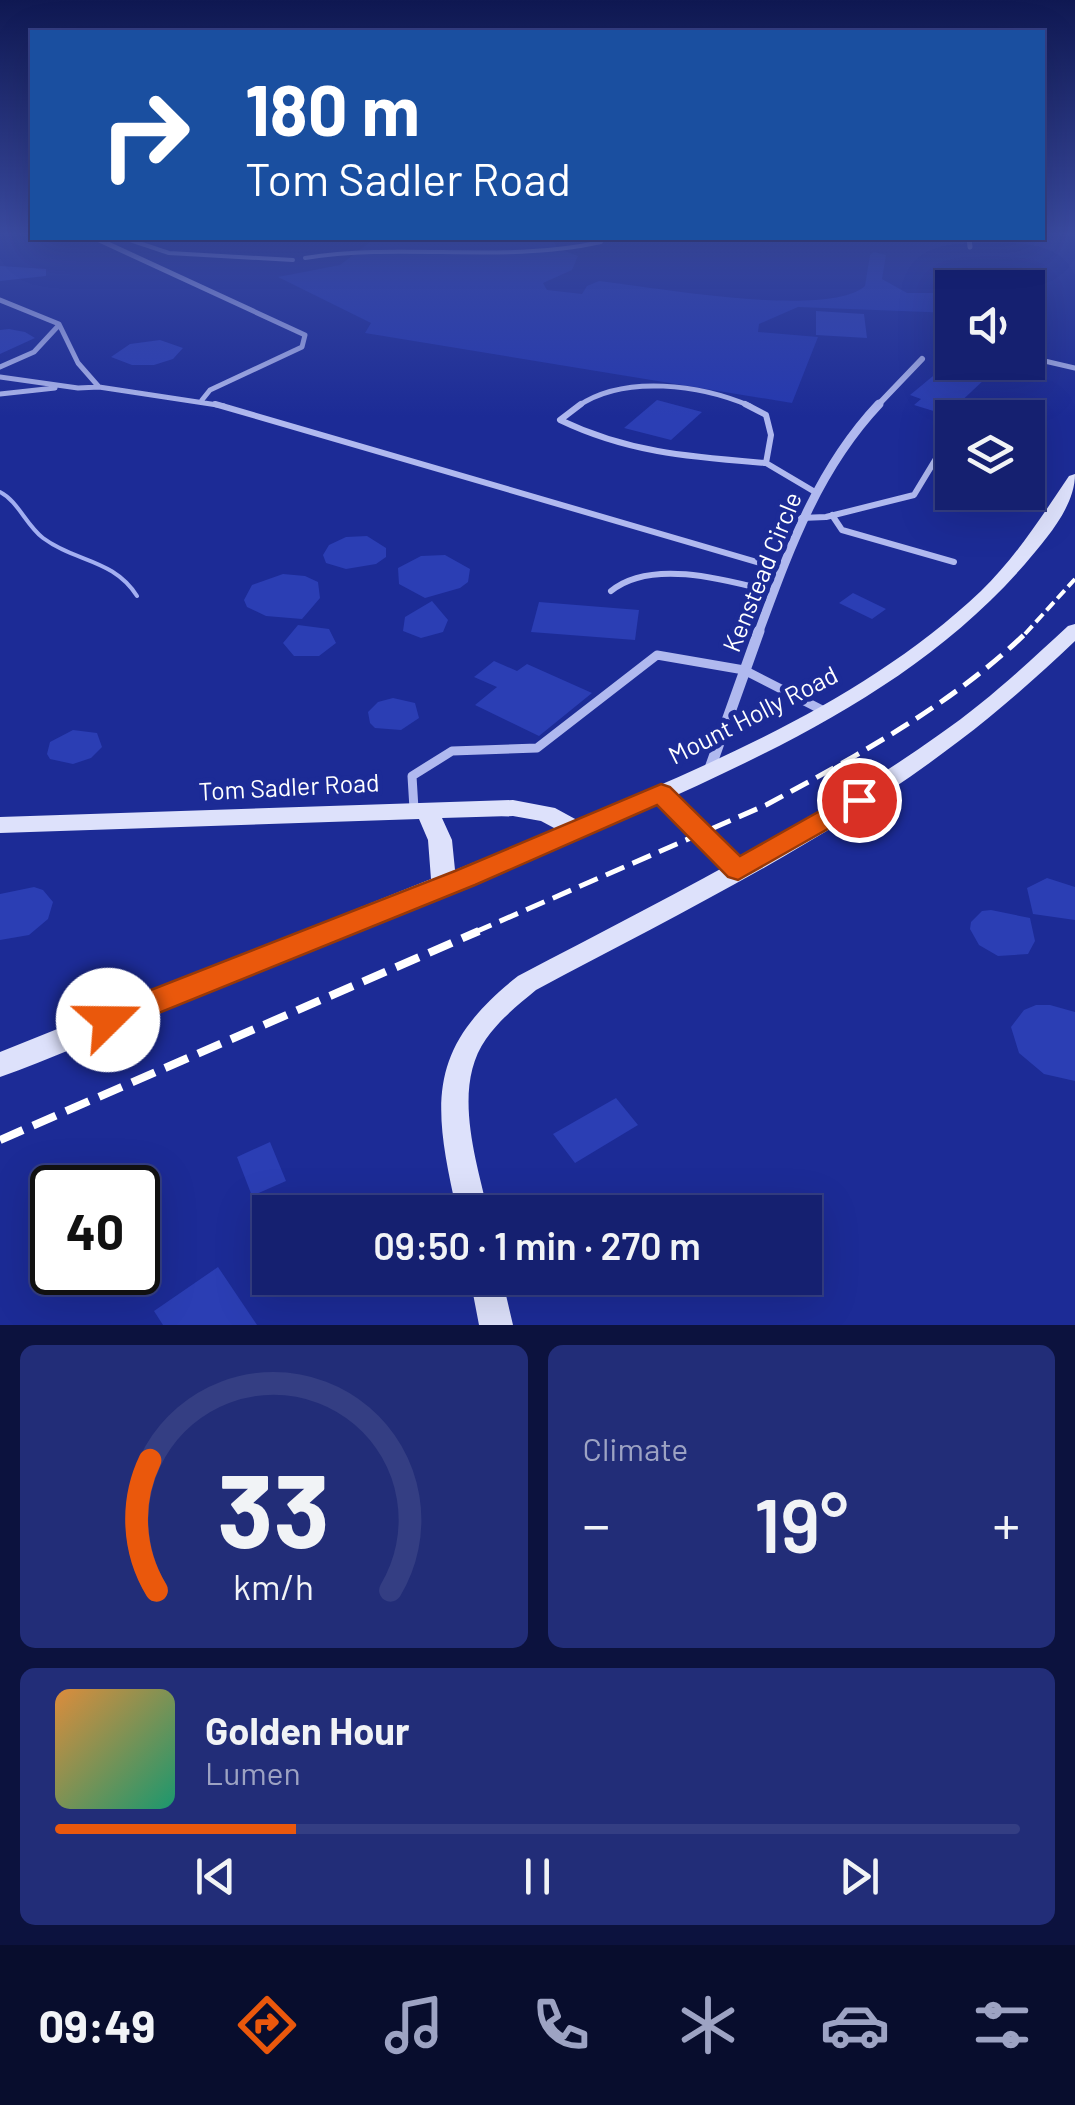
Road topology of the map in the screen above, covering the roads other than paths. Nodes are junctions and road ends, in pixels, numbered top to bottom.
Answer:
1 (216, 294) edge
2 (0, 300) edge
3 (59, 324) junction
4 (922, 358) dead end
5 (1045, 362) edge
6 (0, 367) edge
7 (1075, 368) edge
8 (0, 377) edge
9 (99, 386) junction
10 (78, 388) junction
11 (0, 394) edge
12 (202, 400) junction
13 (935, 460) edge
14 (766, 463) junction
15 (1075, 479) edge
16 (815, 492) junction
17 (832, 516) junction
18 (801, 518) junction
19 (954, 562) dead end
20 (781, 570) junction
21 (611, 592) dead end
22 (773, 592) junction
23 (1075, 630) edge
24 (744, 670) junction
25 (826, 712) junction
26 (709, 772) junction
27 (661, 793) junction
28 (420, 809) junction
29 (0, 825) edge
30 (576, 830) junction
31 (738, 870) junction
32 (444, 886) junction
33 (0, 1064) edge
34 (468, 1195) edge
35 (490, 1295) edge
36 (496, 1325) edge

1 - 12 lane
2 - 3 lane
3 - 6 lane
3 - 9 lane
4 - 16 street, Kenstead Circle
5 - 7 lane
8 - 10 lane
9 - 10 lane
9 - 12 lane
10 - 11 lane
12 - 20 lane
13 - 17 lane
14 - 14 lane
14 - 16 lane
15 - 25 street, Mount Holly Road
16 - 18 street, Kenstead Circle
17 - 18 lane
17 - 19 lane
18 - 20 street, Kenstead Circle
20 - 22 street, Kenstead Circle
21 - 22 lane
22 - 24 street, Kenstead Circle
23 - 31 street
24 - 25 lane
24 - 26 street, Kenstead Circle
24 - 28 lane
25 - 26 street, Mount Holly Road
26 - 27 street, Mount Holly Road
27 - 30 street, Mount Holly Road
27 - 31 street
28 - 29 street, Tom Sadler Road
28 - 30 street, Tom Sadler Road
28 - 32 street
30 - 32 street, Mount Holly Road
31 - 34 street
32 - 33 street, Mount Holly Road
35 - 36 street

